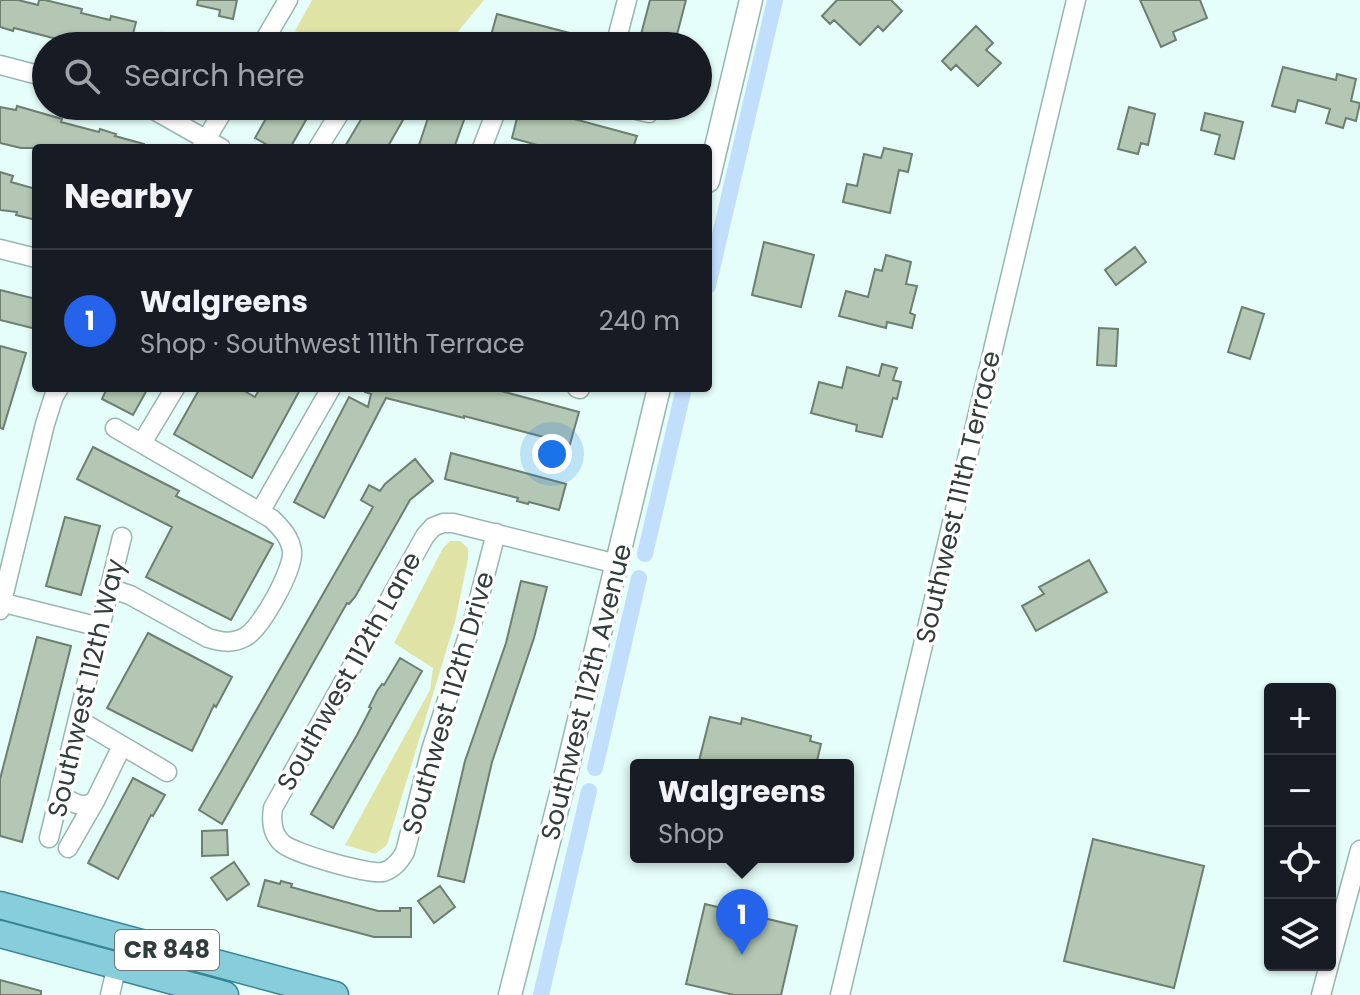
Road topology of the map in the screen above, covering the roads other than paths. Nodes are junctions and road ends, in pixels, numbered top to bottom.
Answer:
1 (288, 0) edge
2 (627, 0) edge
3 (751, 0) edge
4 (1076, 0) edge
5 (269, 32) edge
6 (619, 32) edge
7 (0, 65) edge
8 (32, 73) edge
9 (169, 120) edge
10 (220, 120) edge
11 (335, 120) edge
12 (493, 120) edge
13 (207, 144) edge
14 (209, 144) edge
15 (320, 144) edge
16 (484, 144) edge
17 (712, 164) edge
18 (0, 249) edge
19 (32, 257) edge
20 (57, 392) edge
21 (173, 392) edge
22 (329, 392) edge
23 (658, 392) edge
24 (115, 428) dead end
25 (142, 443) junction
26 (260, 512) junction
27 (496, 533) junction
28 (122, 537) dead end
29 (617, 564) junction
30 (109, 588) junction
31 (1, 605) edge
32 (100, 627) junction
33 (79, 720) junction
34 (122, 746) junction
35 (167, 772) dead end
36 (60, 795) junction
37 (95, 801) junction
38 (49, 838) dead end
39 (68, 848) dead end
40 (1360, 850) edge
41 (392, 868) joint
42 (1357, 871) edge
43 (0, 905) edge
44 (0, 934) edge
45 (1336, 940) edge
46 (117, 965) junction
47 (1327, 971) edge
48 (110, 995) edge
49 (225, 995) edge
50 (335, 995) edge
51 (510, 995) edge
52 (840, 995) edge
53 (1321, 995) edge

1 - 5 street
2 - 6 street
3 - 17 street
4 - 52 street, Southwest 111th Terrace
7 - 8 street
9 - 13 street
10 - 14 street
11 - 15 street
12 - 16 street
18 - 19 street
20 - 31 street
21 - 25 street
22 - 26 street
23 - 29 street, Southwest 112th Avenue
24 - 25 street
25 - 26 street
26 - 30 street
27 - 29 street
27 - 41 street, Southwest 112th Drive
27 - 41 street, Southwest 112th Lane
28 - 30 street, Southwest 112th Way
29 - 51 street, Southwest 112th Avenue
30 - 32 street, Southwest 112th Way
31 - 32 street
32 - 33 street, Southwest 112th Way
33 - 34 street
33 - 36 street, Southwest 112th Way
34 - 35 street
34 - 37 street
36 - 37 street
36 - 38 street, Southwest 112th Way
37 - 39 street
40 - 42 street
42 - 45 street
43 - 50 main road, CR 848
44 - 46 main road, CR 848
46 - 48 street
46 - 49 main road, CR 848
47 - 53 street

